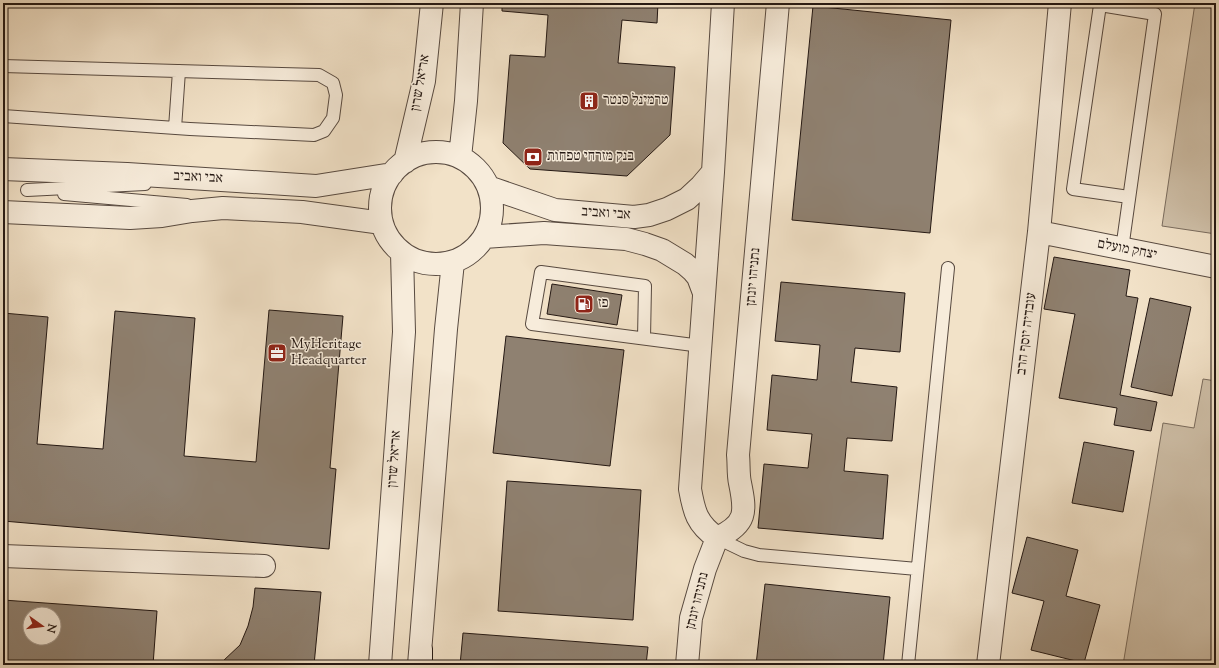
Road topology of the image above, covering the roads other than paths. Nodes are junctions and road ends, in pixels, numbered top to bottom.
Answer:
1 (432, 3) edge
2 (472, 3) edge
3 (723, 3) edge
4 (778, 3) edge
5 (1060, 3) edge
6 (3, 66) edge
7 (179, 71) junction
8 (3, 116) edge
9 (175, 128) junction
10 (460, 158) junction
11 (398, 168) junction
12 (3, 169) edge
13 (713, 172) junction
14 (234, 180) junction
15 (488, 187) junction
16 (1129, 197) junction
17 (223, 208) junction
18 (3, 212) edge
19 (382, 223) junction
20 (1039, 232) junction
21 (484, 237) junction
22 (1122, 249) junction
23 (402, 253) junction
24 (453, 262) junction
25 (1216, 267) edge
26 (948, 268) dead end
27 (704, 293) junction
28 (644, 338) junction
29 (701, 346) junction
30 (717, 538) junction
31 (3, 556) edge
32 (264, 566) dead end
33 (917, 569) junction
34 (420, 660) edge
35 (380, 665) edge
36 (687, 665) edge
37 (908, 665) edge
38 (988, 665) edge

1 - 11 street, אריאל שרון
2 - 10 street
3 - 13 street
4 - 30 street, נתניהו יונתן
5 - 20 street, עובדיה יוסף הרב
6 - 7 lane
7 - 9 lane
7 - 9 lane
8 - 9 lane
10 - 11 street
10 - 15 street
11 - 14 street, אבי ואביב
11 - 19 street
12 - 14 street, אבי ואביב
13 - 15 street, אבי ואביב
13 - 27 street
14 - 17 lane
15 - 21 street
16 - 16 lane
16 - 22 lane
17 - 18 street, אבי ואביב
17 - 19 street, אבי ואביב
19 - 23 street
20 - 22 street, יצחק מועלם
20 - 38 street, עובדיה יוסף הרב
21 - 24 street
21 - 27 street, אבי ואביב
22 - 25 street, יצחק מועלם
23 - 24 street
23 - 35 street, אריאל שרון
24 - 34 street
26 - 33 lane
27 - 29 street
28 - 28 lane
28 - 29 lane
29 - 30 street
30 - 33 lane
30 - 36 street, נתניהו יונתן
31 - 32 street
33 - 37 lane

